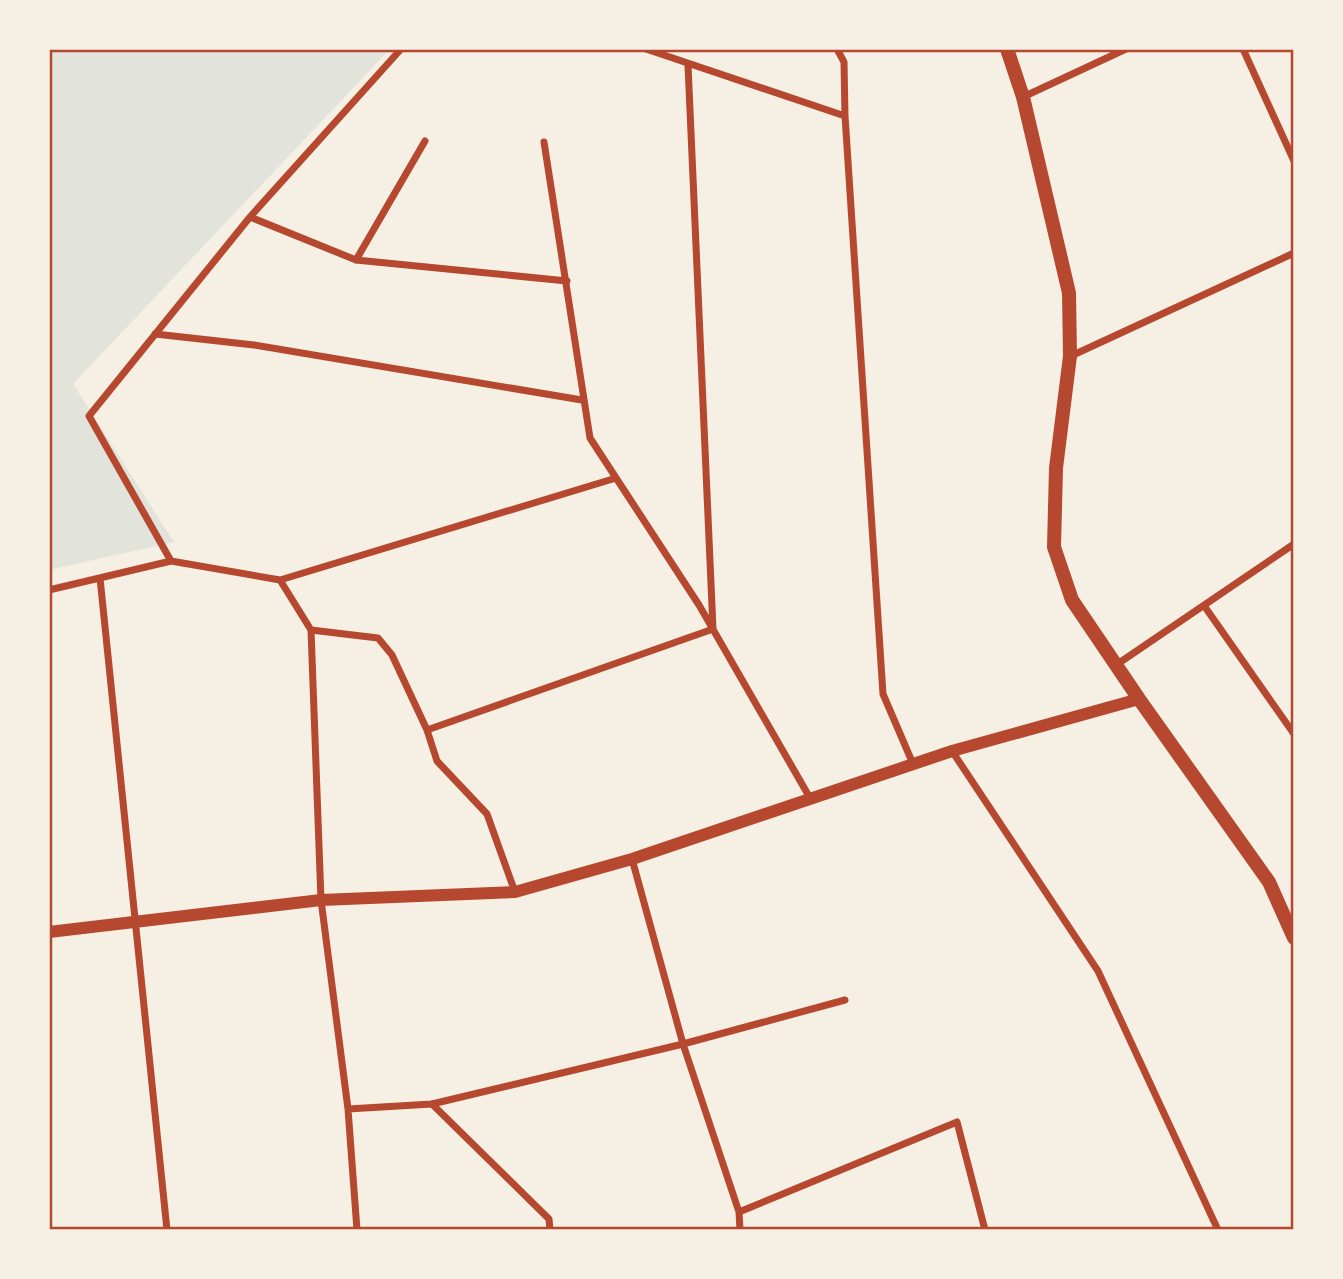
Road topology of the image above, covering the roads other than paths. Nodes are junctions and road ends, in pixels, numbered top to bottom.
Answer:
1 (401, 49) edge
2 (646, 49) edge
3 (836, 49) edge
4 (1007, 49) edge
5 (1126, 49) edge
6 (1243, 49) edge
7 (688, 65) junction
8 (1023, 97) junction
9 (845, 116) junction
10 (425, 141) dead end
11 (544, 142) dead end
12 (1294, 161) edge
13 (250, 217) junction
14 (1294, 253) edge
15 (356, 260) junction
16 (566, 281) junction
17 (155, 334) junction
18 (1070, 356) junction
19 (582, 400) junction
20 (616, 478) junction
21 (1294, 544) edge
22 (171, 561) junction
23 (100, 578) junction
24 (280, 580) junction
25 (49, 590) edge
26 (1205, 607) junction
27 (713, 629) junction
28 (311, 630) junction
29 (1116, 665) junction
30 (1139, 699) junction
31 (427, 730) junction
32 (1294, 734) edge
33 (951, 751) junction
34 (913, 764) junction
35 (810, 798) junction
36 (632, 859) junction
37 (515, 892) junction
38 (321, 900) junction
39 (135, 923) junction
40 (49, 932) edge
41 (1294, 938) edge
42 (845, 1000) dead end
43 (684, 1044) junction
44 (432, 1104) junction
45 (348, 1109) junction
46 (739, 1212) junction
47 (167, 1230) edge
48 (357, 1230) edge
49 (550, 1230) edge
50 (740, 1230) edge
51 (985, 1230) edge
52 (1218, 1230) edge

1 - 13 street
2 - 7 street
3 - 9 street
4 - 8 main road
5 - 8 street
6 - 12 street
7 - 9 street
7 - 27 street
8 - 18 main road
9 - 34 street
10 - 15 street
11 - 16 street
13 - 15 street
13 - 17 street
14 - 18 street
15 - 16 street
16 - 19 street
17 - 19 street
17 - 22 street
18 - 29 main road
19 - 20 street
20 - 24 street
20 - 27 street
21 - 26 street
22 - 23 street
22 - 24 street
23 - 25 street
23 - 39 street
24 - 28 street
26 - 29 street
26 - 32 street
27 - 31 street
27 - 35 street
28 - 31 street
28 - 38 street
29 - 30 main road
30 - 33 street
30 - 41 main road
31 - 37 street
33 - 34 street
33 - 52 street
34 - 35 street
35 - 36 street
36 - 37 street
36 - 43 street
37 - 38 street
38 - 39 street
38 - 45 street
39 - 40 street
39 - 47 street
42 - 43 street
43 - 44 street
43 - 46 street
44 - 45 street
44 - 49 street
45 - 48 street
46 - 50 street
46 - 51 street

